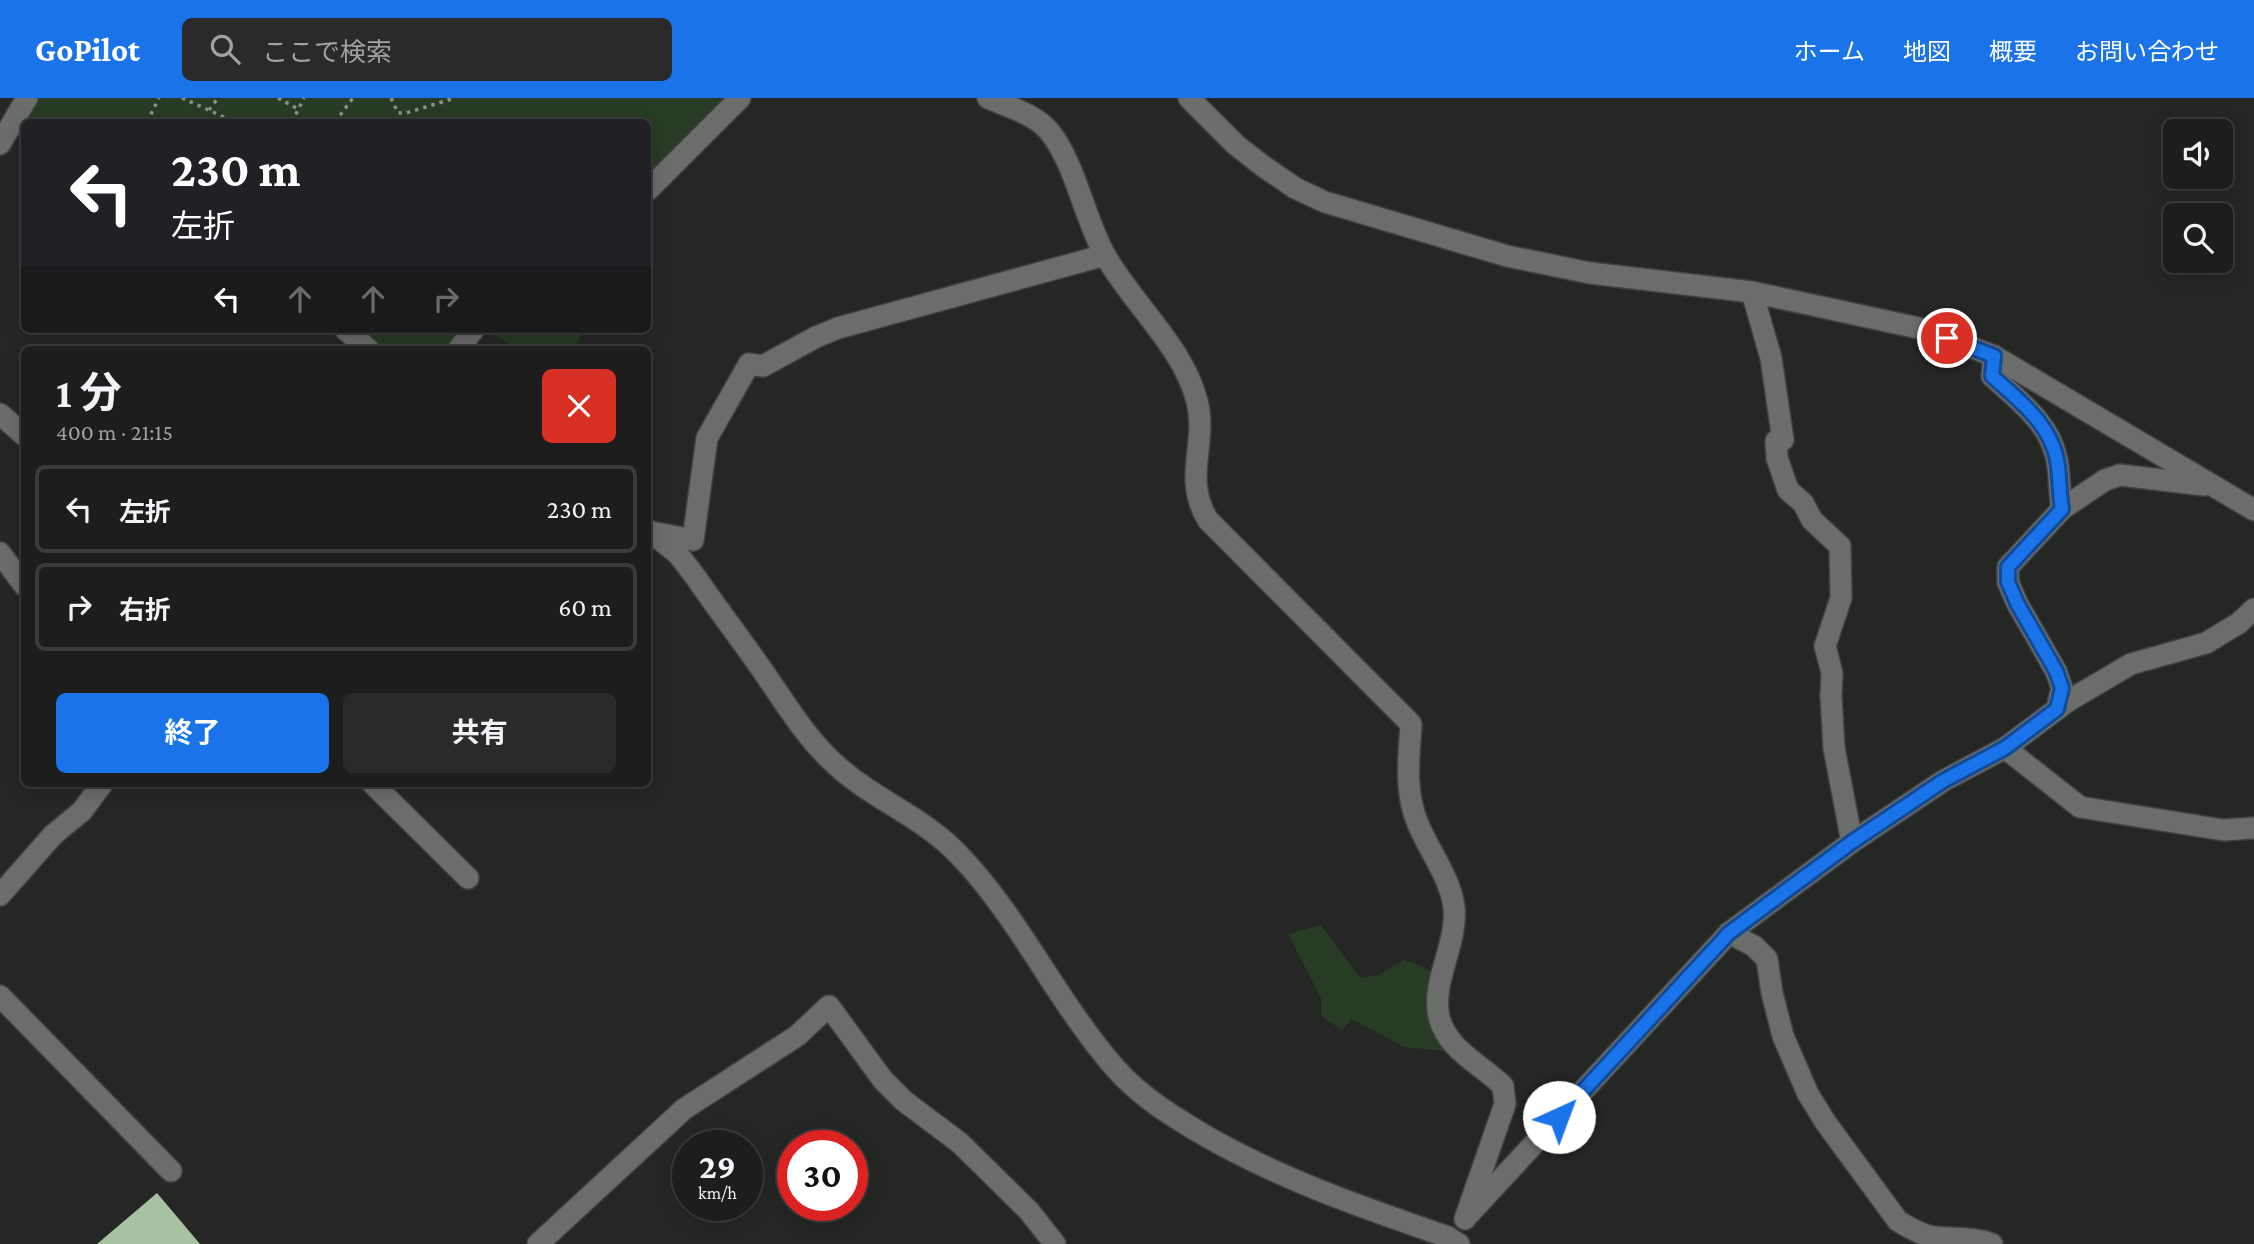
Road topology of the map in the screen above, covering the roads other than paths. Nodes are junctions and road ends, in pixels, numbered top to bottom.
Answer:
1 (740, 98) edge
2 (988, 98) edge
3 (1189, 98) edge
4 (651, 187) edge
5 (1105, 255) junction
6 (1752, 292) junction
7 (350, 333) edge
8 (364, 346) edge
9 (1994, 356) junction
10 (0, 414) edge
11 (21, 432) edge
12 (2213, 486) junction
13 (2062, 509) junction
14 (2254, 510) edge
15 (651, 531) edge
16 (0, 553) edge
17 (21, 581) edge
18 (2254, 609) edge
19 (2057, 709) junction
20 (2005, 748) junction
21 (100, 787) edge
22 (376, 787) edge
23 (2254, 828) edge
24 (1852, 842) junction
25 (468, 878) dead end
26 (0, 895) edge
27 (1729, 933) junction
28 (0, 996) edge
29 (171, 1171) dead end
30 (1465, 1219) junction
31 (1450, 1242) edge
32 (538, 1244) edge
33 (1055, 1244) edge
34 (1992, 1244) edge

1 - 4 street
2 - 5 street
3 - 6 street
5 - 15 street
5 - 30 street
6 - 9 street
6 - 24 street
7 - 8 street
9 - 12 street
9 - 13 street
10 - 11 street
12 - 13 street
12 - 14 street
13 - 19 street
15 - 31 street
16 - 17 street
18 - 19 street
19 - 20 street
20 - 23 street
20 - 24 street
21 - 26 street
22 - 25 street
24 - 27 street
27 - 30 street
27 - 34 street
28 - 29 street
30 - 31 street
32 - 33 street

